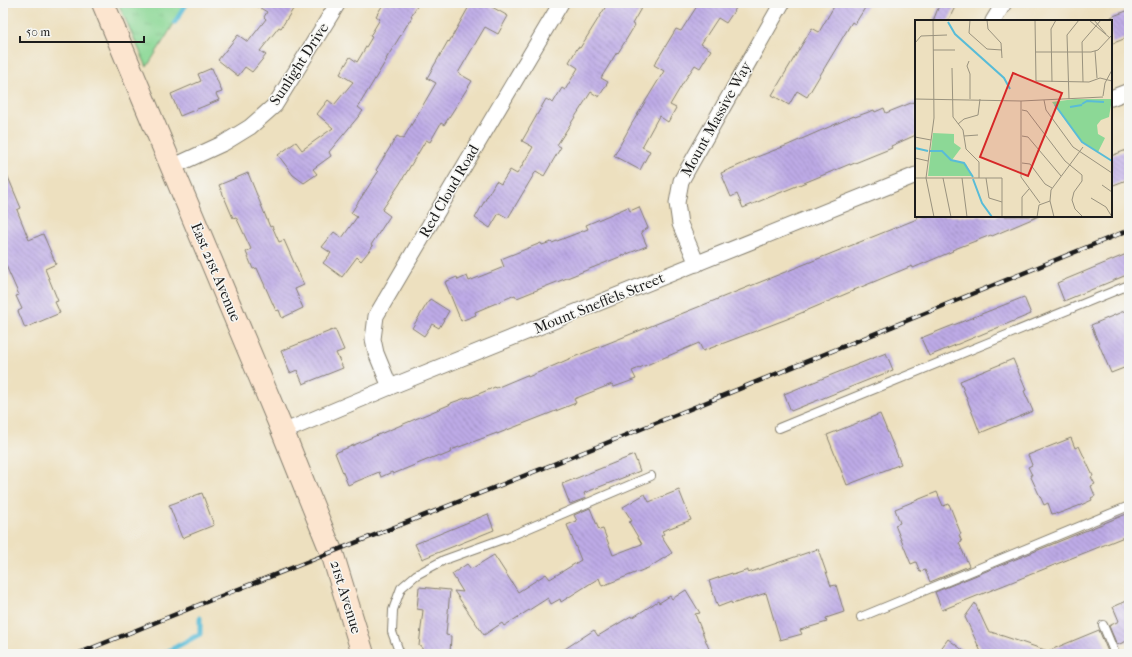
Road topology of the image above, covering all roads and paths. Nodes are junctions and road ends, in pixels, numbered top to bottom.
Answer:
1 (103, 3) edge
2 (338, 3) edge
3 (561, 3) edge
4 (782, 3) edge
5 (1004, 3) edge
6 (994, 20) edge
7 (1129, 91) edge
8 (1112, 98) edge
9 (172, 167) junction
10 (915, 175) edge
11 (697, 264) junction
12 (1129, 285) edge
13 (390, 387) junction
14 (779, 428) dead end
15 (283, 432) junction
16 (651, 476) dead end
17 (1129, 506) edge
18 (327, 541) joint
19 (861, 617) dead end
20 (1103, 626) dead end
21 (363, 654) edge
22 (400, 654) edge
23 (1115, 654) edge

1 - 9 street, East 21st Avenue
2 - 9 street, Sunlight Drive
3 - 13 street, Red Cloud Road
4 - 11 street, Mount Massive Way
5 - 6 street
7 - 8 street
9 - 15 street, East 21st Avenue
10 - 11 street, Mount Sneffels Street
11 - 13 street, Mount Sneffels Street
12 - 14 lane
13 - 15 street, Mount Sneffels Street
15 - 18 street, East 21st Avenue
16 - 22 lane
17 - 19 lane
18 - 21 street, 21st Avenue
20 - 23 lane

